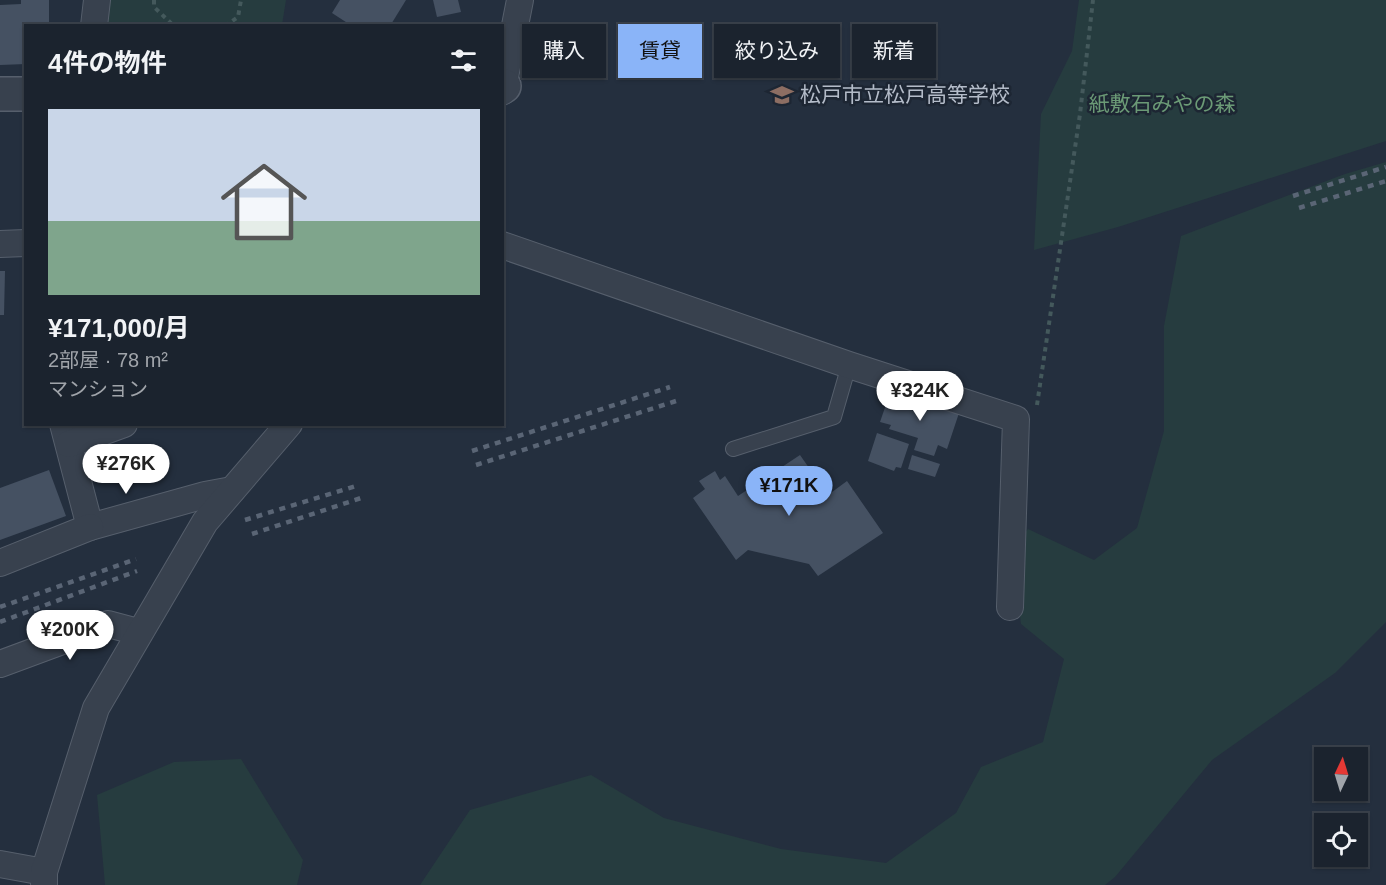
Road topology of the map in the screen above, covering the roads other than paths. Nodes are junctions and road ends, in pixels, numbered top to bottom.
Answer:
1 (97, 0) edge
2 (520, 0) edge
3 (94, 24) edge
4 (504, 83) edge
5 (0, 94) edge
6 (24, 94) edge
7 (24, 243) edge
8 (0, 244) edge
9 (504, 246) edge
10 (849, 365) junction
11 (112, 426) edge
12 (287, 426) edge
13 (66, 434) edge
14 (733, 449) dead end
15 (232, 490) junction
16 (90, 527) junction
17 (0, 563) edge
18 (1010, 607) dead end
19 (138, 633) junction
20 (0, 664) edge
21 (0, 864) edge
22 (44, 878) edge

1 - 3 street
2 - 4 street
5 - 6 street
7 - 8 street
9 - 10 street
10 - 14 lane
10 - 18 street
11 - 13 street
12 - 15 street
13 - 16 street
15 - 16 street
15 - 19 street
16 - 17 street
19 - 20 street
19 - 22 street
21 - 22 street

